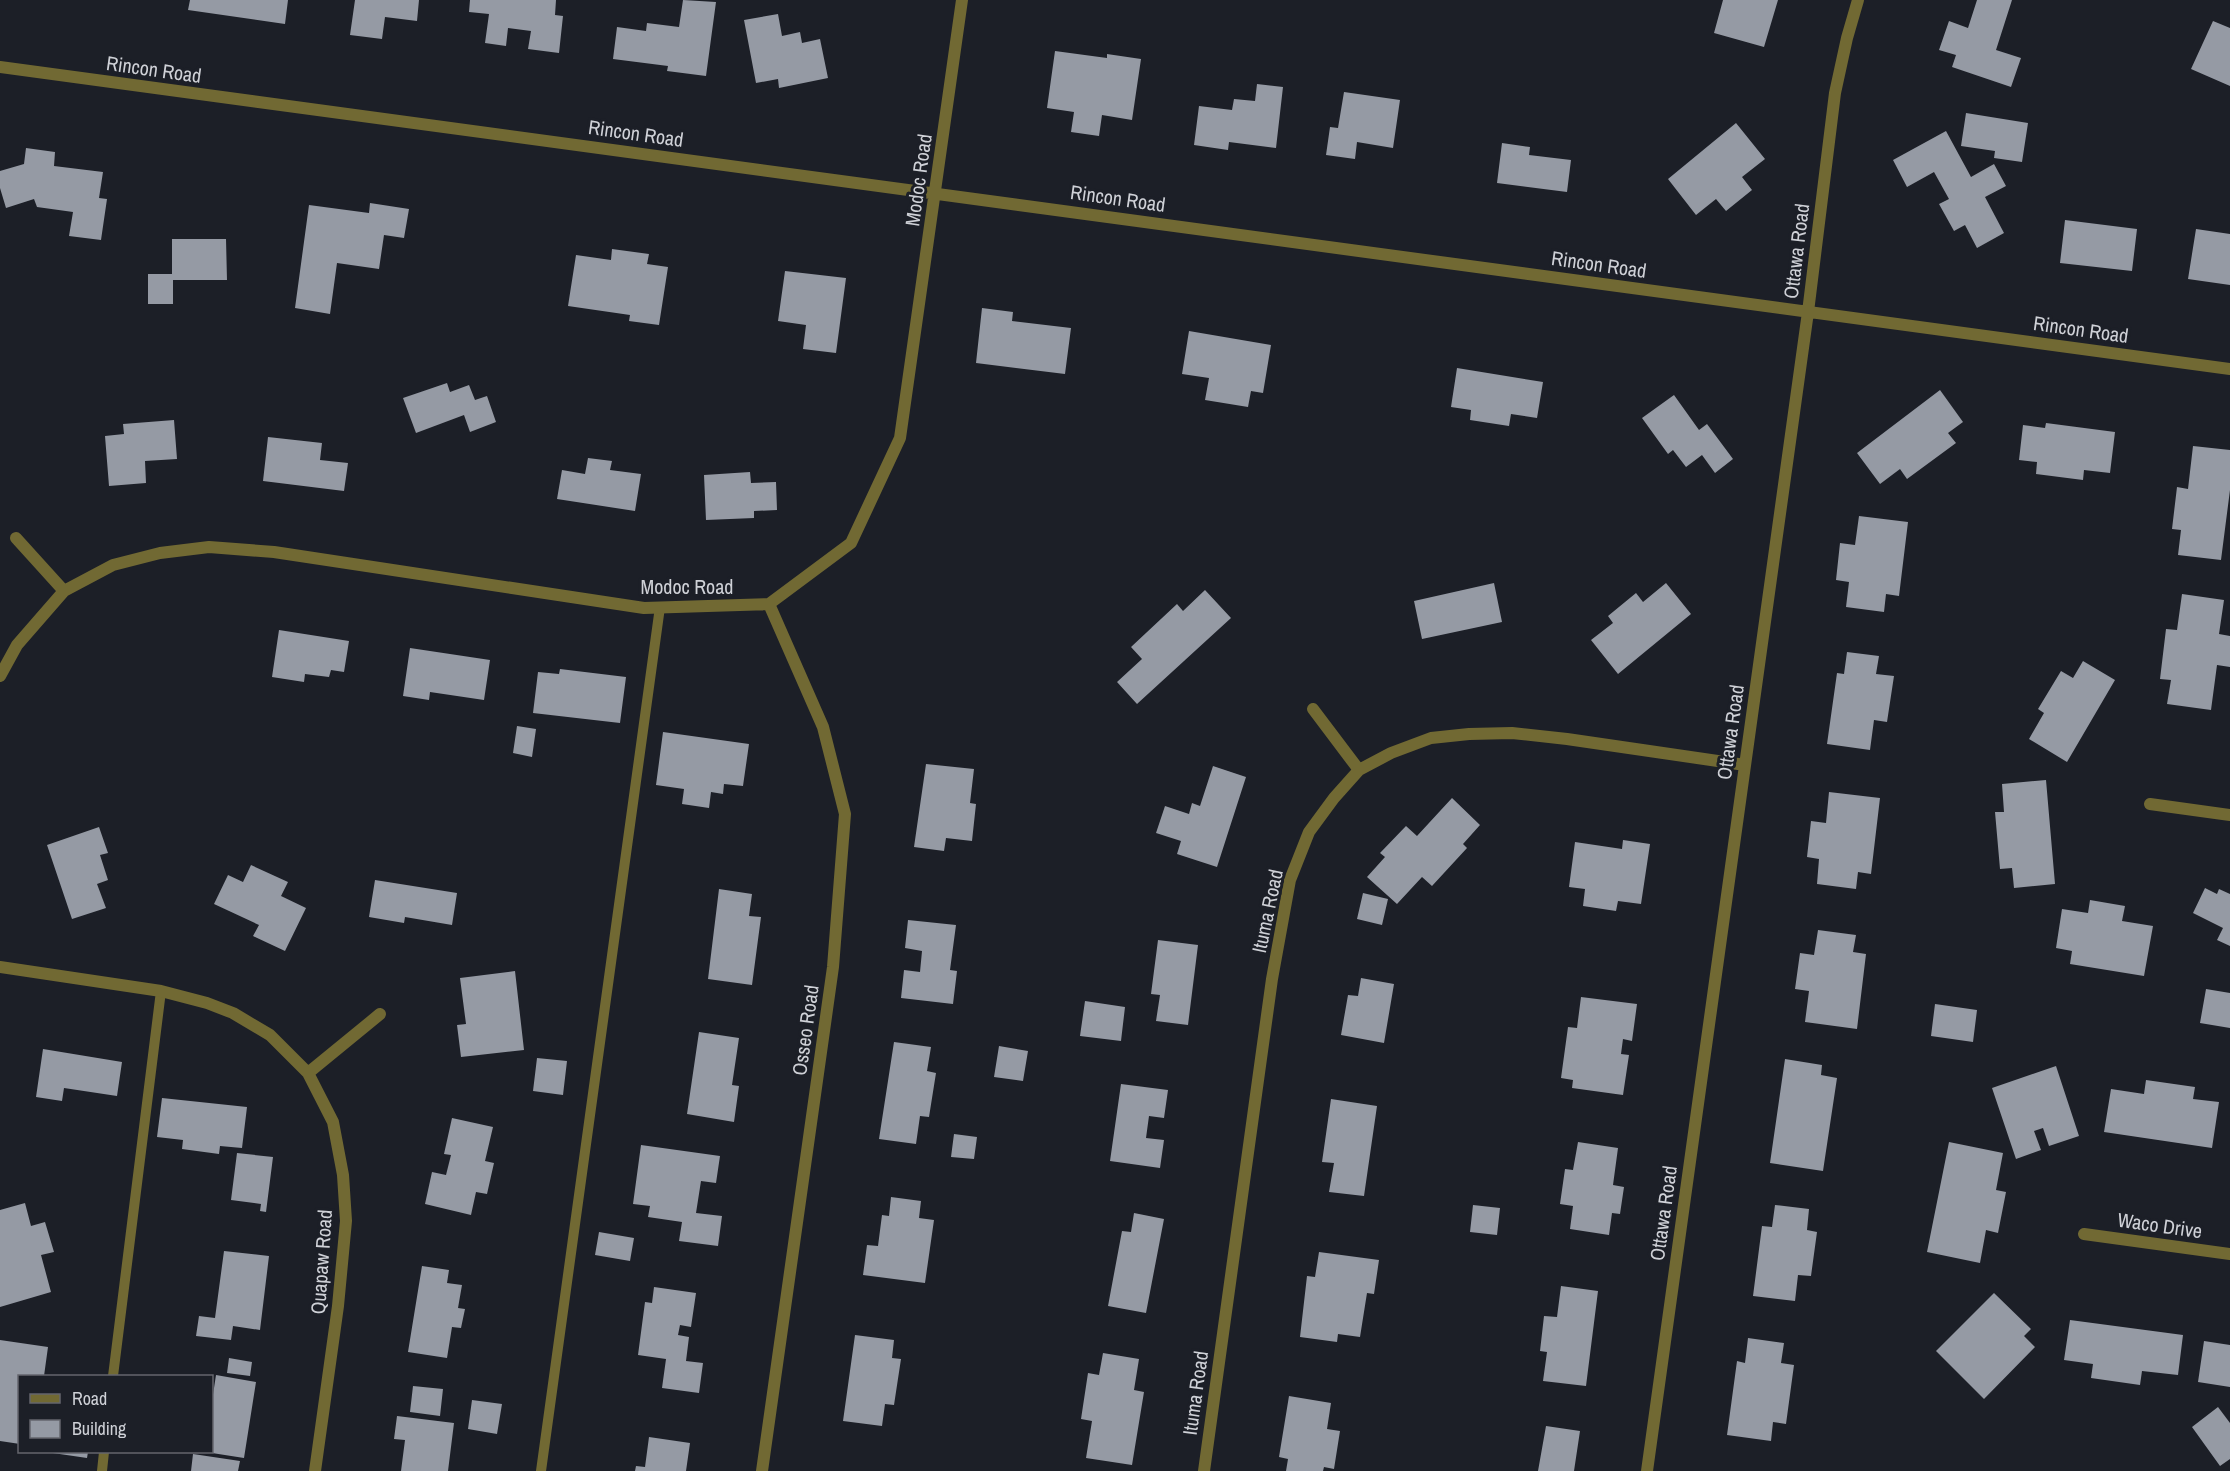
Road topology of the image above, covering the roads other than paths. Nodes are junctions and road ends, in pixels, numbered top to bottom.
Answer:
1 (962, 0) edge
2 (1858, 0) edge
3 (0, 67) edge
4 (936, 193) junction
5 (1808, 312) junction
6 (2230, 369) edge
7 (16, 538) dead end
8 (64, 591) junction
9 (769, 604) junction
10 (660, 608) junction
11 (0, 676) edge
12 (1313, 709) dead end
13 (1745, 765) junction
14 (1359, 770) junction
15 (2150, 804) dead end
16 (2230, 815) edge
17 (0, 967) edge
18 (162, 991) junction
19 (380, 1014) dead end
20 (308, 1073) junction
21 (2084, 1234) dead end
22 (2230, 1254) edge
23 (113, 1375) edge
24 (104, 1453) edge
25 (102, 1471) edge
26 (315, 1471) edge
27 (541, 1471) edge
28 (762, 1471) edge
29 (1204, 1471) edge
30 (1647, 1471) edge

1 - 4 street, Modoc Road
2 - 5 street, Ottawa Road
3 - 4 street, Rincon Road
4 - 5 street, Rincon Road
4 - 9 street, Modoc Road
5 - 6 street, Rincon Road
5 - 13 street, Ottawa Road
7 - 8 street
8 - 10 street, Modoc Road
8 - 11 street, Modoc Road
9 - 10 street, Modoc Road
9 - 28 street, Osseo Road
10 - 27 lane
12 - 14 street
13 - 14 street, Ituma Road
13 - 30 street, Ottawa Road
14 - 29 street, Ituma Road
15 - 16 street
17 - 18 street, Quapaw Road
18 - 20 street, Quapaw Road
18 - 23 lane
19 - 20 street
20 - 26 street, Quapaw Road
21 - 22 street, Waco Drive
24 - 25 lane

